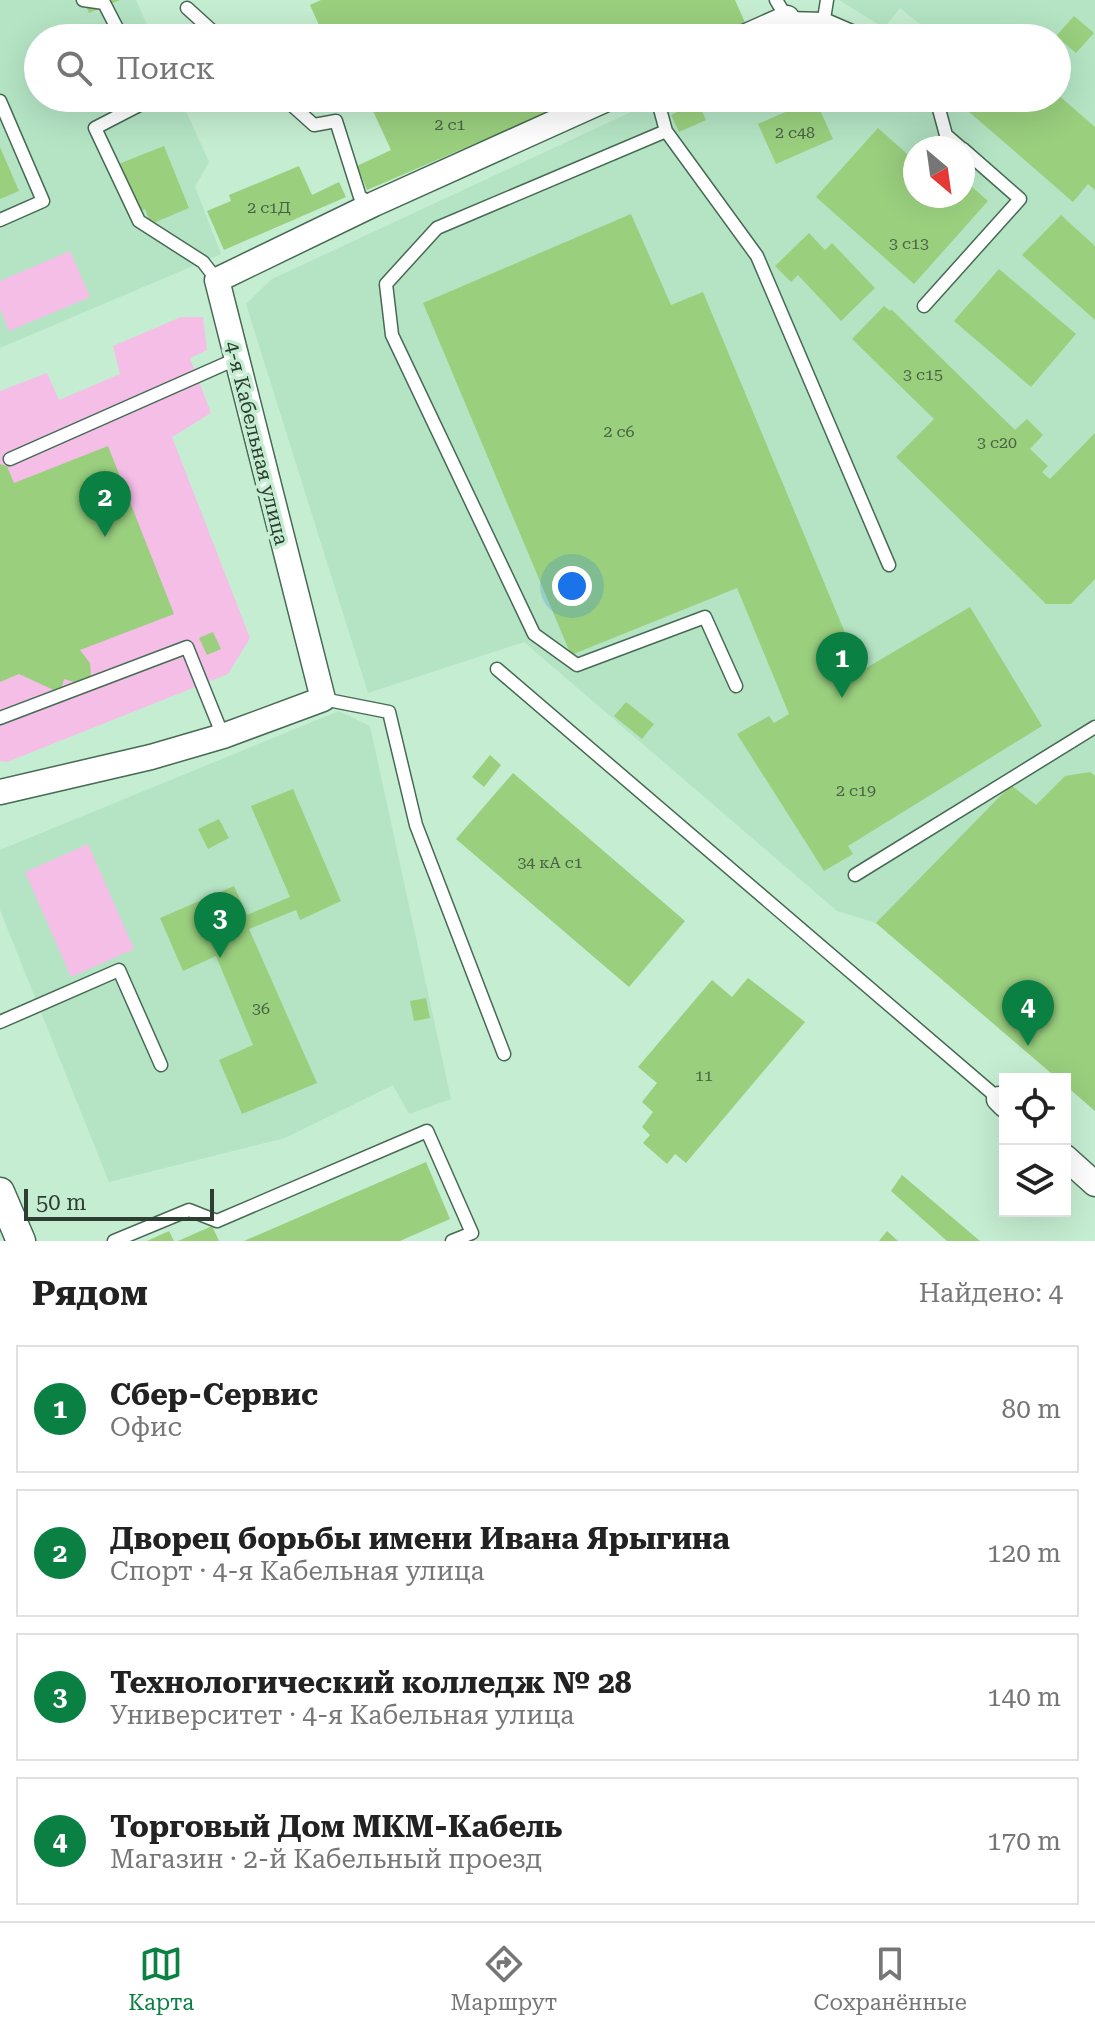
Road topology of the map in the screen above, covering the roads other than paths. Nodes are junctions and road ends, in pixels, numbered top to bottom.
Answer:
1 (83, 0) edge
2 (827, 0) edge
3 (187, 8) dead end
4 (782, 9) edge
5 (824, 19) junction
6 (115, 24) edge
7 (205, 24) edge
8 (761, 24) edge
9 (836, 24) edge
10 (0, 101) edge
11 (126, 112) edge
12 (300, 112) edge
13 (578, 112) edge
14 (661, 112) edge
15 (940, 112) edge
16 (666, 131) junction
17 (947, 136) edge
18 (975, 160) edge
19 (374, 204) junction
20 (0, 220) edge
21 (217, 280) junction
22 (924, 306) dead end
23 (236, 359) junction
24 (10, 459) dead end
25 (889, 565) dead end
26 (497, 669) dead end
27 (736, 686) dead end
28 (323, 699) junction
29 (0, 718) edge
30 (1095, 727) edge
31 (223, 736) junction
32 (0, 792) edge
33 (855, 875) dead end
34 (0, 1022) edge
35 (504, 1054) dead end
36 (161, 1065) dead end
37 (999, 1099) edge
38 (1071, 1161) edge
39 (1093, 1177) edge
40 (0, 1192) edge
41 (21, 1241) edge
42 (114, 1241) edge
43 (452, 1241) edge

1 - 6 lane
2 - 5 lane
3 - 7 lane
4 - 5 lane
4 - 8 street
5 - 9 lane
10 - 20 lane
11 - 21 lane
12 - 19 lane
13 - 19 street
14 - 16 lane
15 - 17 lane
16 - 25 lane
16 - 27 lane
18 - 22 lane
19 - 21 street
21 - 23 street, 4-я Кабельная улица
23 - 24 lane
23 - 28 street, 4-я Кабельная улица
26 - 37 lane
28 - 31 street
28 - 35 lane
29 - 31 lane
30 - 33 lane
31 - 32 street
34 - 36 lane
38 - 39 street
40 - 41 street
42 - 43 lane

